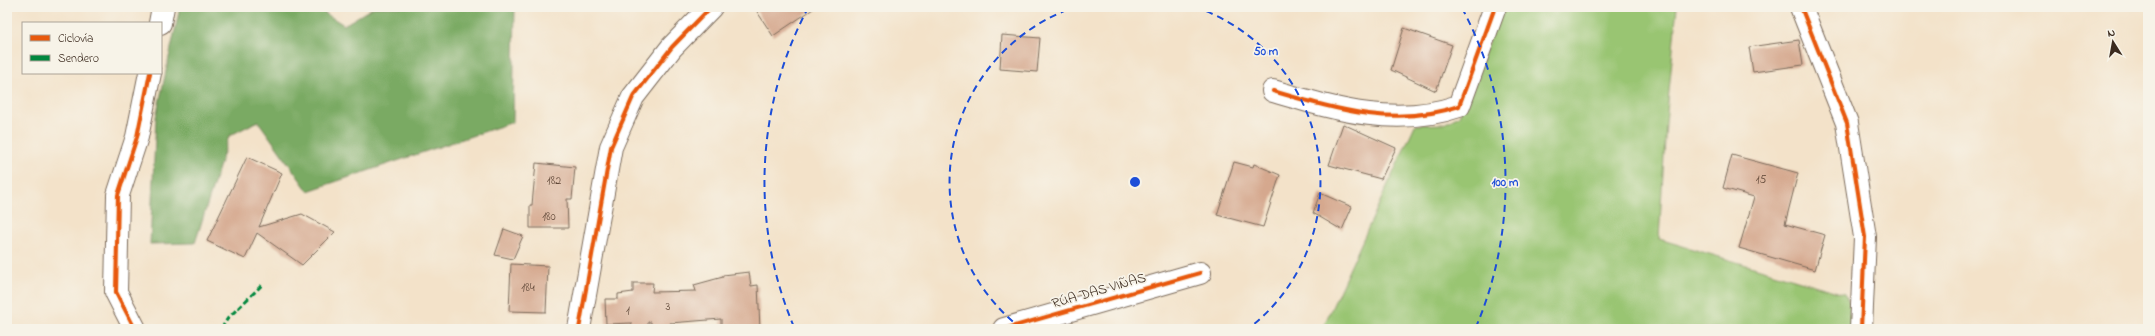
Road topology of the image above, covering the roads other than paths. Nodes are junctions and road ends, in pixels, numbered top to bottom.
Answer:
1 (163, 7) edge
2 (710, 7) edge
3 (1494, 7) edge
4 (1801, 7) edge
5 (160, 22) edge
6 (150, 74) edge
7 (1273, 91) dead end
8 (1200, 274) dead end
9 (134, 329) edge
10 (579, 329) edge
11 (1004, 329) edge
12 (1861, 329) edge

1 - 5 street
2 - 10 street
3 - 7 street
4 - 12 street
6 - 9 street
8 - 11 street, RÚA DAS VIÑAS

